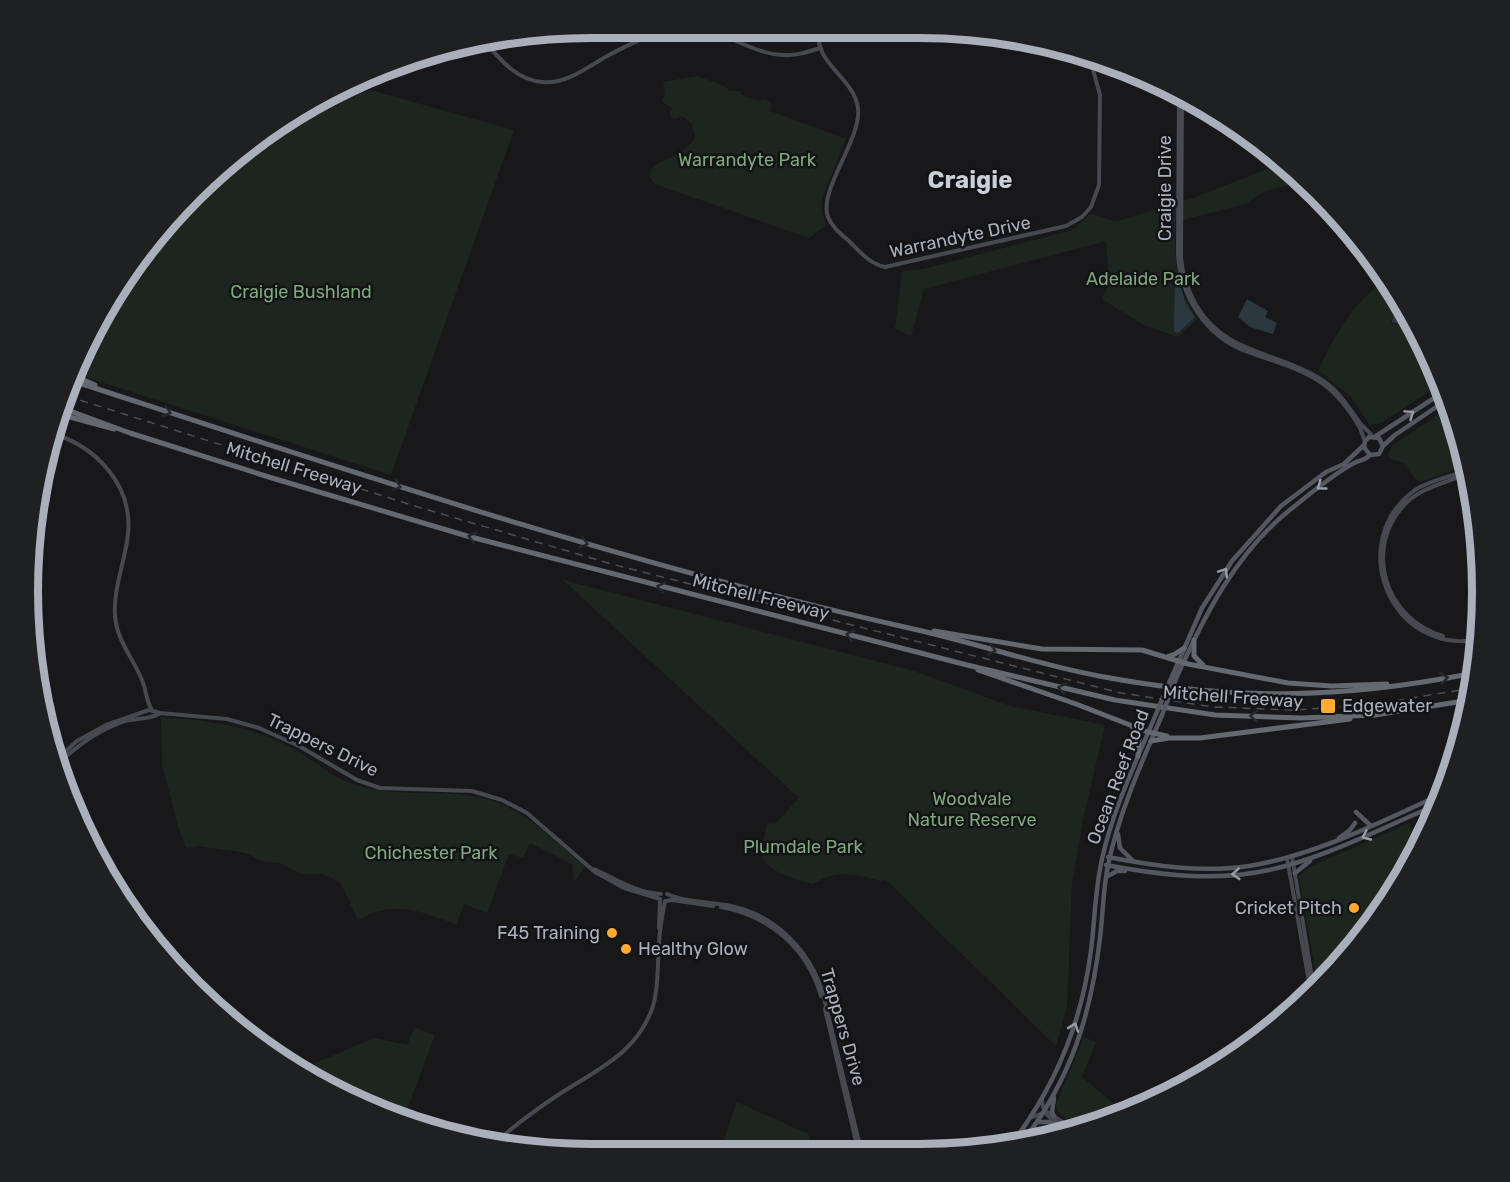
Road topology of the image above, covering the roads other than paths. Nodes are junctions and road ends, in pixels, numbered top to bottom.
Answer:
1 (645, 38) edge
2 (727, 38) edge
3 (818, 38) edge
4 (490, 47) edge
5 (820, 48) junction
6 (1092, 65) edge
7 (1180, 103) edge
8 (1180, 104) edge
9 (80, 379) edge
10 (79, 383) edge
11 (112, 394) junction
12 (1437, 396) edge
13 (1440, 405) edge
14 (68, 410) edge
15 (66, 416) edge
16 (130, 433) junction
17 (60, 436) edge
18 (1374, 436) junction
19 (1365, 443) junction
20 (1383, 446) junction
21 (1370, 455) junction
22 (1460, 474) edge
23 (915, 629) junction
24 (1470, 639) edge
25 (1194, 640) junction
26 (1184, 648) junction
27 (1167, 657) junction
28 (1181, 662) junction
29 (967, 665) junction
30 (1210, 668) junction
31 (1466, 674) edge
32 (1414, 683) junction
33 (1461, 701) edge
34 (150, 712) junction
35 (1376, 715) junction
36 (1131, 725) junction
37 (1151, 733) junction
38 (1180, 738) junction
39 (1151, 741) junction
40 (1138, 756) junction
41 (63, 757) edge
42 (1432, 799) edge
43 (1427, 809) edge
44 (1356, 813) dead end
45 (1355, 823) dead end
46 (1118, 826) junction
47 (1371, 826) junction
48 (1335, 841) junction
49 (1102, 856) junction
50 (1290, 857) junction
51 (1314, 857) junction
52 (1110, 858) junction
53 (1101, 864) junction
54 (1142, 864) junction
55 (1291, 864) junction
56 (1108, 865) junction
57 (594, 869) junction
58 (1140, 872) junction
59 (1295, 873) junction
60 (1106, 877) junction
61 (661, 894) junction
62 (667, 894) junction
63 (660, 900) junction
64 (666, 901) junction
65 (660, 932) junction
66 (1311, 981) edge
67 (1311, 981) edge
68 (1078, 1042) junction
69 (1060, 1065) junction
70 (1054, 1096) junction
71 (1042, 1100) junction
72 (1043, 1112) junction
73 (1054, 1116) junction
74 (1031, 1117) junction
75 (1037, 1122) junction
76 (1067, 1125) edge
77 (1062, 1126) joint
78 (1029, 1134) edge
79 (1018, 1135) edge
80 (502, 1137) edge
81 (859, 1144) edge
82 (859, 1144) edge

1 - 4 main road
2 - 5 main road
3 - 5 main road
5 - 6 main road, Warrandyte Drive
7 - 19 main road, Craigie Drive
8 - 18 main road, Craigie Drive
9 - 11 highway
10 - 11 highway, Mitchell Freeway
11 -> 23 highway, Mitchell Freeway
18 -> 12 main road
13 - 20 main road
14 - 16 highway, Mitchell Freeway
15 - 16 highway
29 -> 16 highway, Mitchell Freeway
17 - 34 main road
18 - 19 main road
18 - 20 main road
19 - 21 main road
26 -> 19 main road, Ocean Reef Road
20 - 21 main road
21 -> 25 main road, Ocean Reef Road
22 - 24 main road
23 - 27 highway
23 -> 32 highway, Mitchell Freeway
25 - 28 main road, Ocean Reef Road
25 - 30 highway
26 - 27 highway
26 - 28 main road, Ocean Reef Road
27 - 28 highway
28 - 30 highway
28 - 37 main road, Ocean Reef Road, bridge
35 -> 29 highway, Mitchell Freeway
29 - 36 highway
30 - 32 highway
32 -> 31 highway, Mitchell Freeway
33 - 35 highway, Mitchell Freeway
34 - 41 main road, Trappers Drive
34 - 57 main road, Trappers Drive
35 - 38 highway
36 - 37 highway
36 - 40 highway
37 - 38 highway
37 - 39 main road, Ocean Reef Road
37 - 40 main road, Ocean Reef Road
38 - 39 highway
39 - 46 main road, Ocean Reef Road
40 - 49 main road, Ocean Reef Road
42 - 47 main road
43 -> 51 main road
44 - 47 main road
45 - 48 main road
46 - 52 main road, Ocean Reef Road
46 - 54 main road
47 - 48 main road
48 - 50 main road
49 - 52 main road
49 - 53 main road, Ocean Reef Road
50 - 54 main road
50 - 55 main road
51 - 55 main road
51 - 59 main road
52 - 54 main road
52 - 56 main road, Ocean Reef Road
53 - 56 main road
69 -> 53 main road, Ocean Reef Road
55 -> 58 main road
55 - 59 main road
55 - 66 main road
56 - 58 main road
56 - 60 main road, Ocean Reef Road
57 - 61 main road, Trappers Drive
57 - 63 main road, Trappers Drive
58 - 60 main road
59 - 67 main road
60 - 68 main road, Ocean Reef Road
61 - 62 main road, Trappers Drive
61 - 63 main road
62 - 64 main road
62 - 81 main road, Trappers Drive
63 - 64 main road, Trappers Drive
63 - 65 main road
64 - 65 main road
64 - 82 main road, Trappers Drive
65 - 80 main road
68 - 69 main road
68 - 70 main road, Ocean Reef Road
69 - 71 main road, Ocean Reef Road
70 - 72 main road, Ocean Reef Road
70 - 73 main road
71 - 72 main road
71 - 74 main road, Ocean Reef Road
72 - 73 main road
72 - 74 main road
72 - 75 main road, Ocean Reef Road
72 - 77 main road
73 - 76 main road
74 - 79 main road, Ocean Reef Road
75 - 77 main road
75 - 78 main road, Ocean Reef Road

